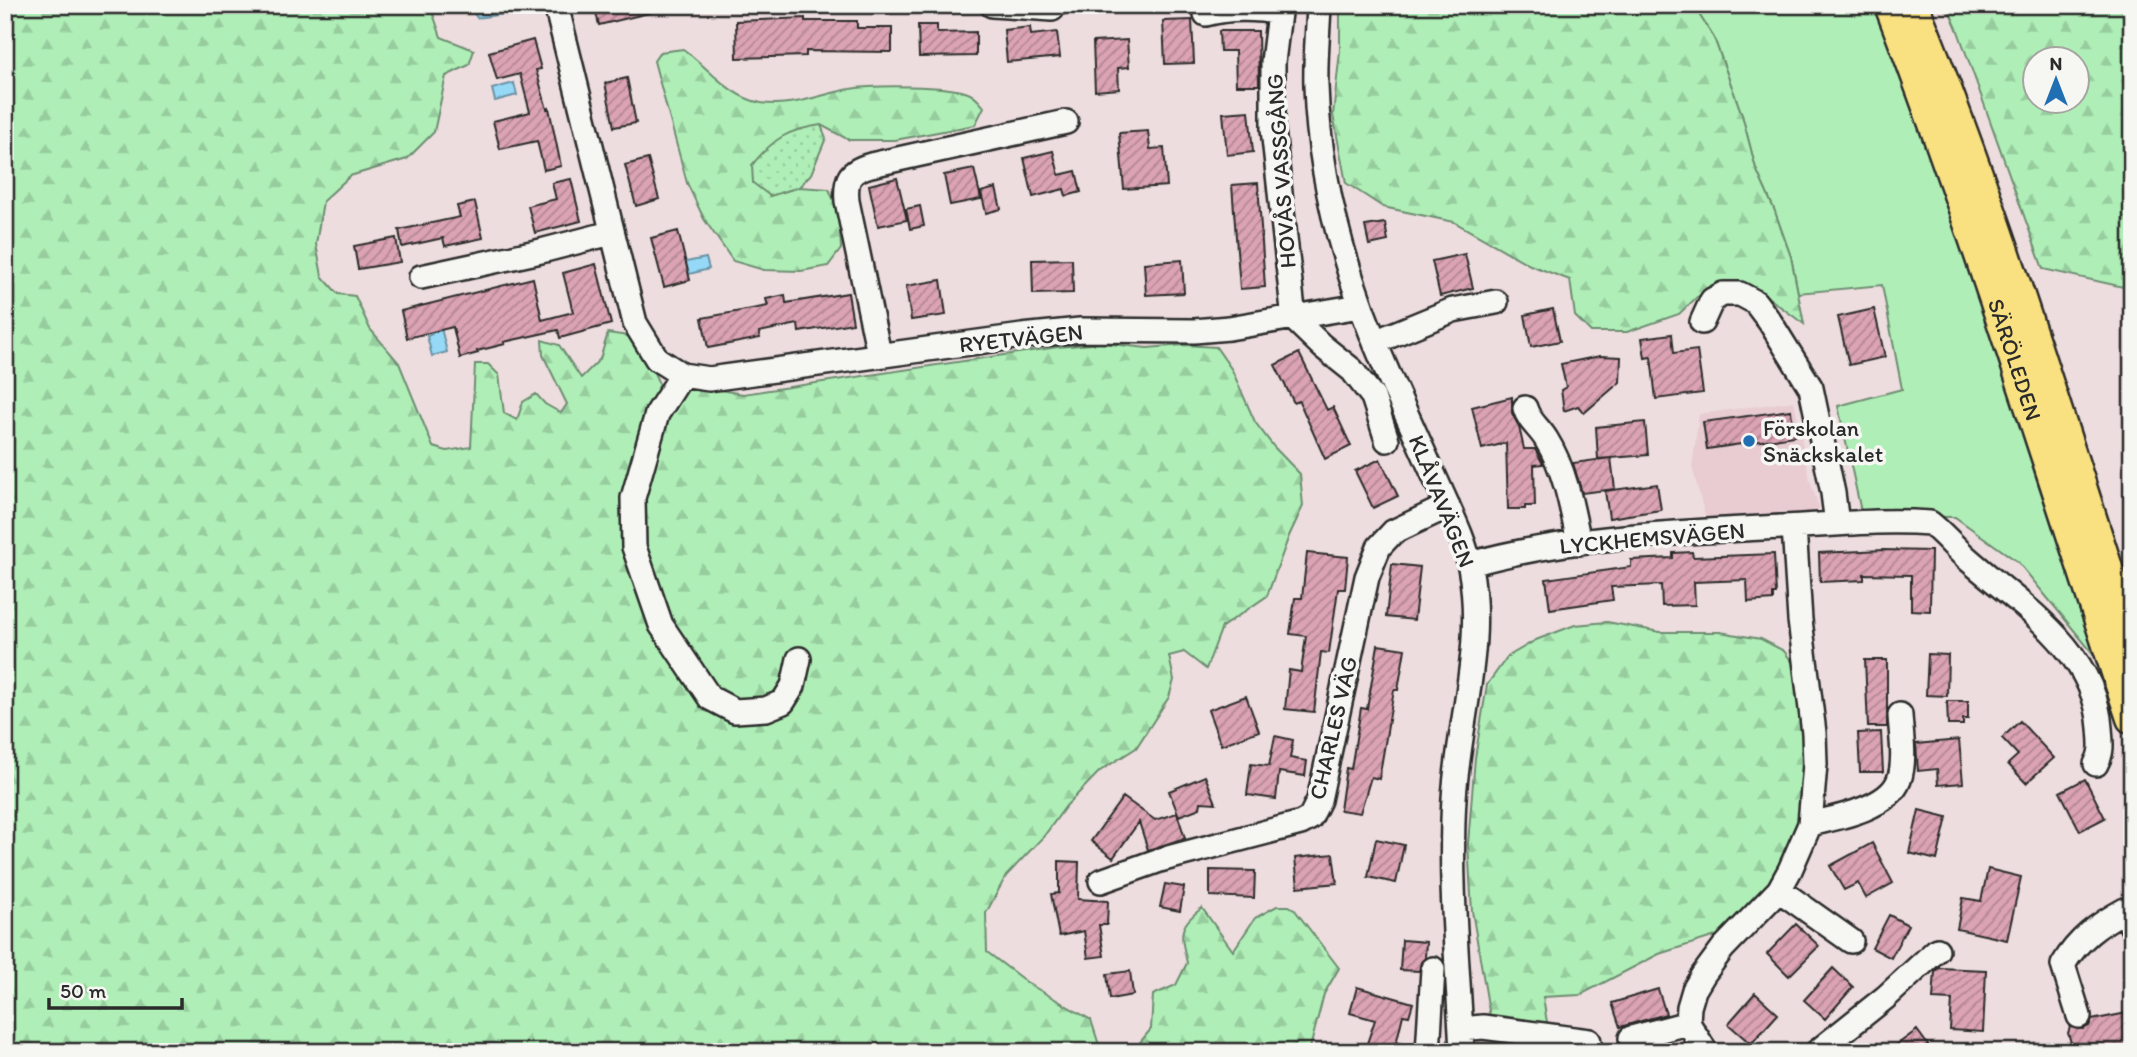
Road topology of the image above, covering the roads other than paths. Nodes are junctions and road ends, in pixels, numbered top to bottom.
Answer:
1 (556, 5) edge
2 (992, 5) edge
3 (1319, 5) edge
4 (1890, 5) edge
5 (1913, 5) edge
6 (1052, 9) dead end
7 (1206, 14) dead end
8 (1066, 122) dead end
9 (611, 233) junction
10 (421, 277) dead end
11 (1496, 302) dead end
12 (1360, 306) junction
13 (1294, 319) junction
14 (1702, 322) dead end
15 (1375, 342) junction
16 (879, 354) junction
17 (682, 375) junction
18 (1525, 408) dead end
19 (1387, 440) dead end
20 (1448, 506) junction
21 (1837, 524) junction
22 (1794, 527) junction
23 (1579, 543) junction
24 (1470, 564) junction
25 (2132, 645) edge
26 (799, 659) dead end
27 (1900, 715) dead end
28 (2132, 718) edge
29 (2096, 764) dead end
30 (1810, 824) junction
31 (1101, 881) dead end
32 (1779, 890) junction
33 (2128, 918) edge
34 (1851, 941) dead end
35 (1937, 950) dead end
36 (1433, 969) dead end
37 (2079, 1016) dead end
38 (1688, 1023) junction
39 (1631, 1038) dead end
40 (1462, 1040) edge
41 (1589, 1041) dead end
42 (1428, 1052) edge
43 (1706, 1052) edge
44 (1817, 1052) edge

1 - 9 street
2 - 6 street
3 - 12 street, KLÅVAVÄGEN
4 - 28 main road, SÄRÖLEDEN
5 - 25 main road, SÄRÖLEDEN
7 - 13 street, HOVÅS VASSGÅNG
8 - 16 street
9 - 10 street
9 - 17 street
11 - 15 street
12 - 13 street, RYETVÄGEN
12 - 15 street, KLÅVAVÄGEN
13 - 16 street, RYETVÄGEN
13 - 19 street
14 - 21 street
15 - 20 street, KLÅVAVÄGEN
16 - 17 street, RYETVÄGEN
17 - 26 street
18 - 23 street
20 - 24 street, KLÅVAVÄGEN
20 - 31 street, CHARLES VÄG
21 - 22 street, LYCKHEMSVÄGEN
21 - 29 street, LYCKHEMSVÄGEN
22 - 23 street, LYCKHEMSVÄGEN
22 - 30 street
23 - 24 street, LYCKHEMSVÄGEN
24 - 40 street, KLÅVAVÄGEN
27 - 30 street
30 - 32 street
32 - 34 street
32 - 38 street
33 - 37 street
35 - 44 street
36 - 42 street
38 - 39 street
38 - 43 street
40 - 41 street

